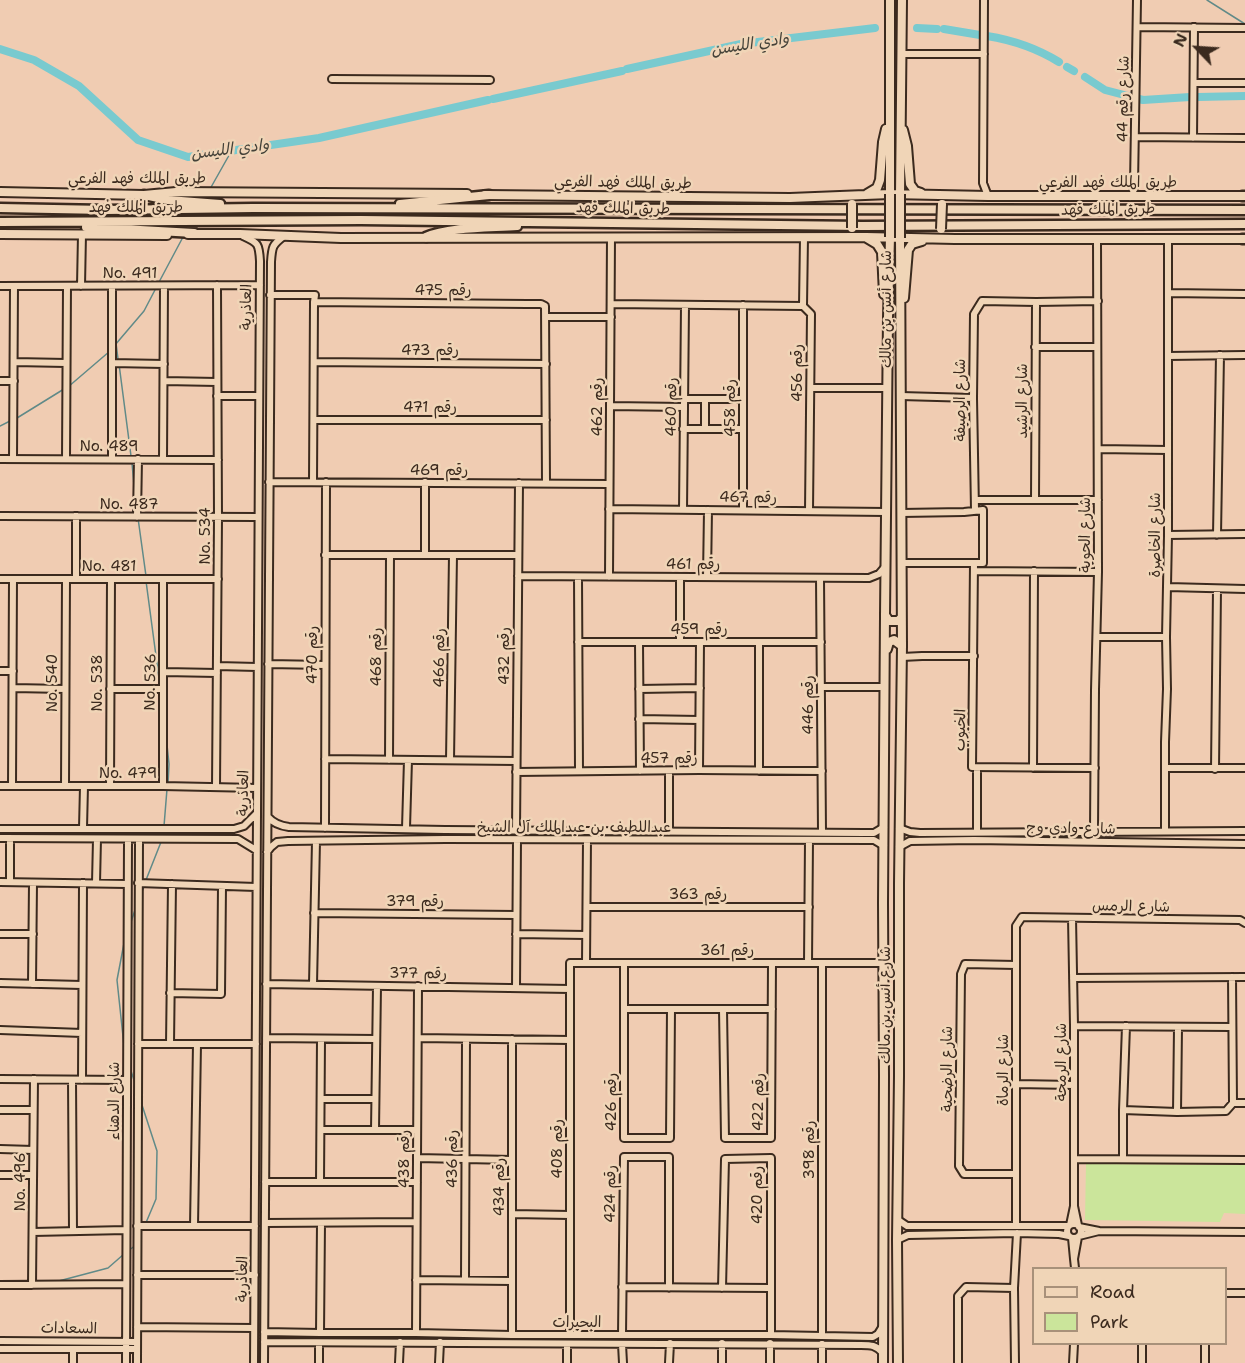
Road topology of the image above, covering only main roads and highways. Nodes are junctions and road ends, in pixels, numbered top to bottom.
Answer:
1 (890, 1) edge
2 (902, 2) edge
3 (889, 119) junction
4 (901, 120) junction
5 (0, 192) edge
6 (890, 194) junction
7 (900, 194) junction
8 (144, 195) junction
9 (489, 195) junction
10 (866, 195) junction
11 (937, 195) junction
12 (846, 196) junction
13 (955, 196) junction
14 (1244, 196) edge
15 (0, 208) edge
16 (253, 208) junction
17 (359, 209) junction
18 (1245, 210) edge
19 (535, 221) junction
20 (0, 222) edge
21 (35, 222) junction
22 (1245, 224) edge
23 (194, 233) junction
24 (0, 234) edge
25 (426, 237) junction
26 (844, 237) junction
27 (866, 237) junction
28 (890, 237) junction
29 (900, 238) junction
30 (930, 238) junction
31 (955, 239) junction
32 (1244, 239) edge
33 (888, 317) junction
34 (900, 317) junction
35 (885, 615) junction
36 (901, 618) junction
37 (902, 646) junction
38 (885, 652) junction
39 (884, 1076) junction
40 (899, 1076) junction
41 (884, 1117) junction
42 (899, 1117) junction
43 (883, 1363) edge
44 (898, 1363) edge

1 - 3 main road
2 - 4 main road, شارع أنس بن مالك
3 - 6 main road, شارع أنس بن مالك
3 - 10 main road
4 - 7 main road, شارع أنس بن مالك
4 - 11 main road
5 - 8 main road, طريق الملك فهد الفرعي
6 - 7 main road, طريق الملك فهد الفرعي
6 - 10 main road, طريق الملك فهد الفرعي
6 - 28 main road, شارع أنس بن مالك, bridge
7 - 11 main road, طريق الملك فهد الفرعي
7 - 29 main road, شارع أنس بن مالك, bridge
8 - 9 main road, طريق الملك فهد الفرعي
8 - 16 highway
9 - 12 main road, طريق الملك فهد الفرعي
9 - 17 highway
10 - 12 main road, طريق الملك فهد الفرعي
11 - 13 main road, طريق الملك فهد الفرعي
12 - 26 main road, bridge
13 - 14 main road, طريق الملك فهد الفرعي
13 - 31 main road, bridge
15 - 16 highway, طريق الملك فهد
16 - 17 highway, طريق الملك فهد
17 - 18 highway, طريق الملك فهد
19 - 21 highway, طريق الملك فهد
19 - 22 highway, طريق الملك فهد
19 - 25 highway
20 - 21 highway, طريق الملك فهد
21 - 23 highway
23 - 24 main road
23 - 25 main road
25 - 26 main road
26 - 27 main road
27 - 28 main road
27 - 33 main road
28 - 29 main road
28 - 33 main road, شارع أنس بن مالك
29 - 30 main road
29 - 34 main road, شارع أنس بن مالك
30 - 31 main road
30 - 34 main road
31 - 32 main road
33 - 35 main road, شارع أنس بن مالك
34 - 36 main road, شارع أنس بن مالك
35 - 36 main road
35 - 38 main road, شارع أنس بن مالك
36 - 37 main road, شارع أنس بن مالك
37 - 38 main road
37 - 40 main road, شارع أنس بن مالك
38 - 39 main road, شارع أنس بن مالك
39 - 40 main road
39 - 41 main road, شارع أنس بن مالك
40 - 42 main road, شارع أنس بن مالك
41 - 42 main road
41 - 43 main road, شارع أنس بن مالك
42 - 44 main road, شارع أنس بن مالك

